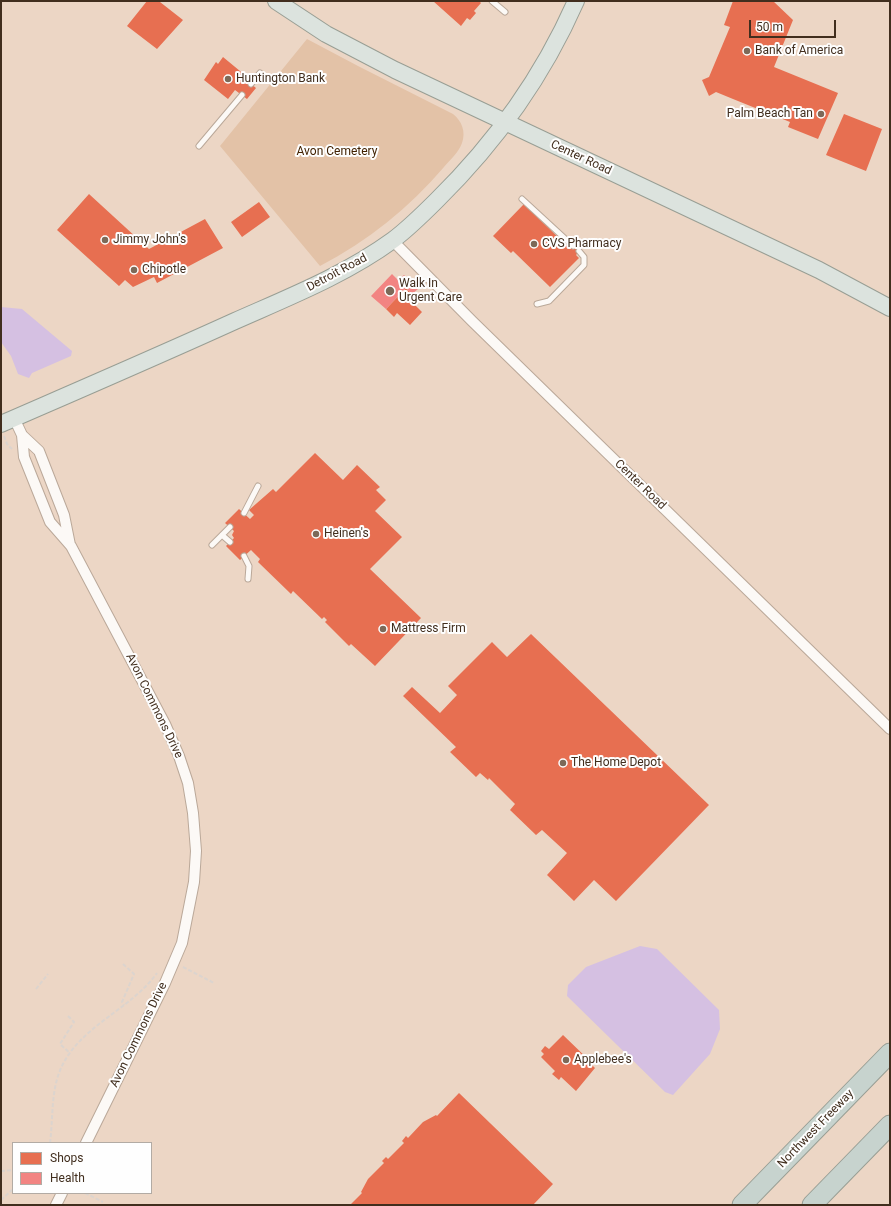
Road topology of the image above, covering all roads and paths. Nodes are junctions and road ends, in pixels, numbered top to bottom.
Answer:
1 (276, 1) edge
2 (492, 1) edge
3 (576, 1) edge
4 (504, 12) dead end
5 (260, 73) dead end
6 (251, 84) dead end
7 (242, 95) dead end
8 (506, 122) junction
9 (199, 146) dead end
10 (522, 199) dead end
11 (392, 240) junction
12 (573, 246) dead end
13 (580, 251) dead end
14 (537, 304) dead end
15 (890, 308) edge
16 (7, 421) edge
17 (1, 430) edge
18 (22, 435) junction
19 (14, 451) dead end
20 (258, 486) dead end
21 (244, 513) dead end
22 (230, 528) dead end
23 (222, 535) junction
24 (230, 542) dead end
25 (212, 545) dead end
26 (71, 546) junction
27 (244, 556) dead end
28 (248, 579) dead end
29 (890, 729) edge
30 (174, 963) junction
31 (123, 964) dead end
32 (159, 969) dead end
33 (48, 974) dead end
34 (214, 983) dead end
35 (36, 989) dead end
36 (124, 1005) junction
37 (68, 1016) dead end
38 (890, 1041) edge
39 (890, 1052) edge
40 (70, 1053) junction
41 (834, 1110) junction
42 (890, 1125) edge
43 (50, 1142) edge
44 (86, 1142) edge
45 (12, 1170) edge
46 (1, 1171) edge
47 (12, 1190) edge
48 (62, 1194) edge
49 (87, 1194) edge
50 (1, 1200) edge
51 (103, 1202) dead end
52 (56, 1205) edge
53 (742, 1205) edge
54 (812, 1205) edge

1 - 8 main road, Center Road
2 - 4 lane
3 - 8 main road, Detroit Road
5 - 6 lane
7 - 9 lane
8 - 11 main road, Detroit Road
8 - 15 main road, Center Road
10 - 12 lane
11 - 16 main road, Detroit Road
11 - 29 street, Center Road
13 - 14 lane
16 - 18 street, Avon Commons Drive
17 - 19 path
18 - 26 street, Avon Commons Drive
18 - 26 street, Avon Commons Drive
20 - 21 lane
22 - 23 lane
23 - 24 lane
23 - 25 lane
26 - 30 street, Avon Commons Drive
27 - 28 lane
30 - 34 path
30 - 44 street, Avon Commons Drive
31 - 36 path
32 - 36 path
33 - 35 path
36 - 40 path
37 - 40 path
38 - 41 highway
39 - 41 highway, Northwest Freeway
40 - 43 path
41 - 53 highway, Northwest Freeway
42 - 54 highway
45 - 46 path
47 - 50 path
48 - 52 street
49 - 51 path

